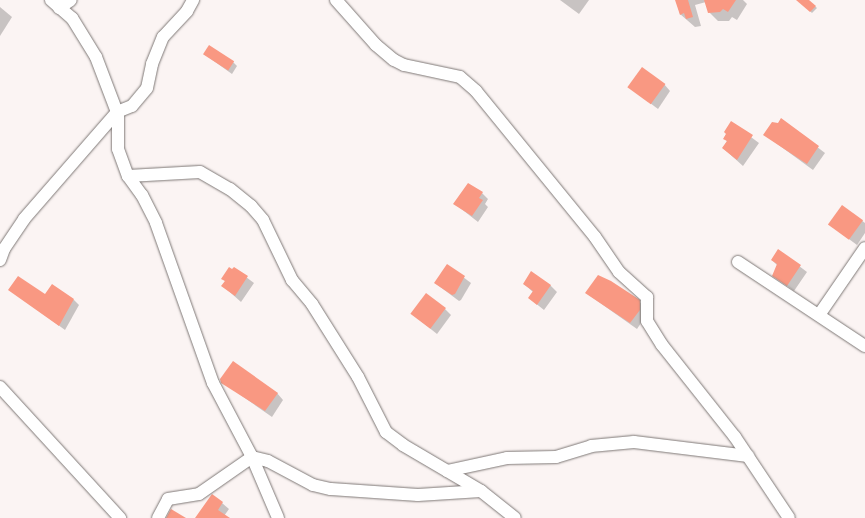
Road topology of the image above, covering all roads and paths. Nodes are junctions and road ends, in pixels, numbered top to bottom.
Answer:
1 (71, 0) edge
2 (193, 0) edge
3 (336, 0) edge
4 (55, 4) edge
5 (117, 112) junction
6 (128, 176) junction
7 (865, 248) edge
8 (0, 260) edge
9 (738, 262) dead end
10 (819, 315) junction
11 (865, 346) edge
12 (0, 388) edge
13 (748, 456) junction
14 (252, 457) junction
15 (447, 471) junction
16 (481, 491) junction
17 (120, 518) edge
18 (158, 518) edge
19 (278, 518) edge
20 (515, 518) edge
21 (789, 518) edge

1 - 4 street
2 - 5 street
3 - 13 street
4 - 5 street
5 - 6 street
5 - 8 street
6 - 14 street
6 - 15 street
7 - 10 street
9 - 10 street
10 - 11 street
12 - 17 street
13 - 15 street
13 - 21 street
14 - 16 street
14 - 18 street
14 - 19 street
15 - 16 street
16 - 20 street

